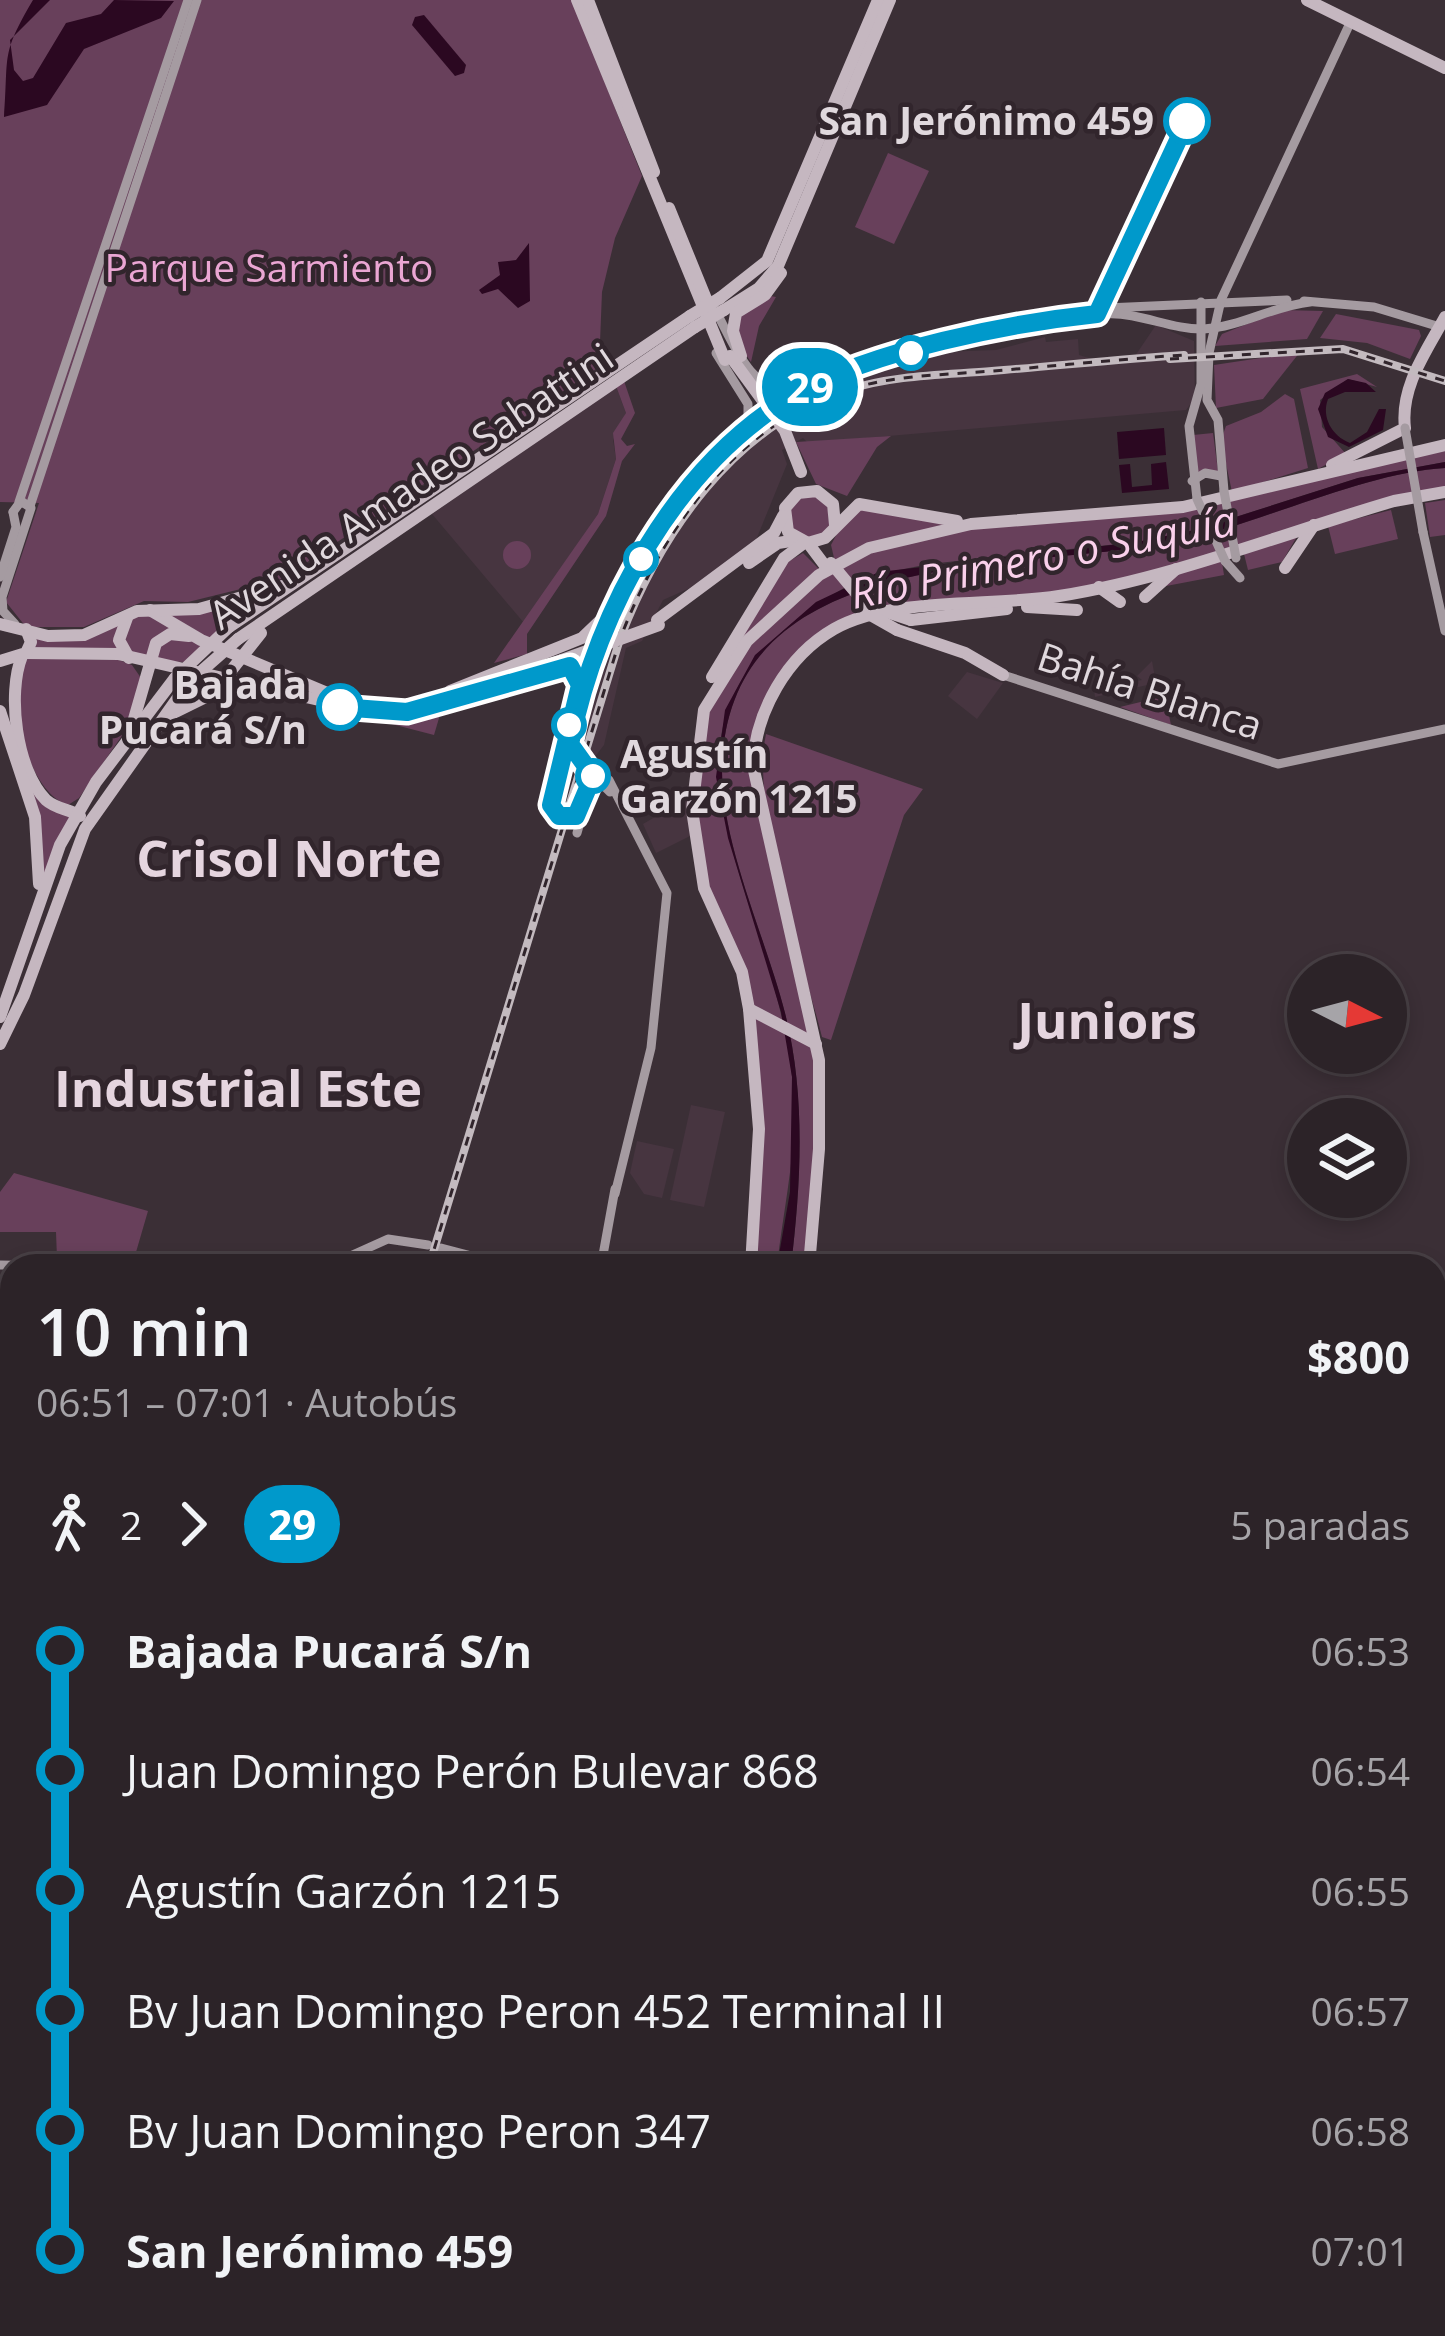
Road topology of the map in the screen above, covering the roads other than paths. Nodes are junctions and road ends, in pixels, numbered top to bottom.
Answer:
1 (193, 0) edge
2 (577, 0) edge
3 (588, 0) edge
4 (878, 0) edge
5 (890, 0) edge
6 (1307, 0) edge
7 (1324, 0) edge
8 (1352, 18) junction
9 (1445, 64) edge
10 (798, 205) junction
11 (698, 290) junction
12 (1221, 300) junction
13 (1201, 302) junction
14 (1310, 302) junction
15 (1172, 303) junction
16 (693, 322) junction
17 (1168, 322) junction
18 (1443, 324) edge
19 (1183, 326) junction
20 (1214, 327) junction
21 (1200, 329) junction
22 (1201, 346) junction
23 (732, 358) junction
24 (769, 388) junction
25 (791, 390) junction
26 (774, 405) junction
27 (748, 423) junction
28 (1405, 428) junction
29 (1445, 445) edge
30 (1320, 471) junction
31 (799, 472) junction
32 (1223, 485) junction
33 (814, 490) junction
34 (1194, 491) junction
35 (1445, 492) edge
36 (794, 495) junction
37 (21, 511) junction
38 (0, 512) edge
39 (783, 516) junction
40 (970, 524) junction
41 (1315, 524) junction
42 (831, 531) junction
43 (803, 542) junction
44 (1181, 564) junction
45 (324, 565) junction
46 (828, 565) junction
47 (1285, 568) dead end
48 (0, 577) edge
49 (328, 580) junction
50 (1099, 587) junction
51 (1060, 596) junction
52 (1145, 597) dead end
53 (1120, 602) dead end
54 (1027, 607) junction
55 (150, 610) junction
56 (1077, 610) dead end
57 (606, 615) joint
58 (127, 617) junction
59 (658, 622) junction
60 (0, 624) edge
61 (23, 628) junction
62 (1445, 631) edge
63 (234, 633) junction
64 (256, 637) junction
65 (595, 638) junction
66 (201, 640) junction
67 (24, 654) junction
68 (239, 655) junction
69 (129, 658) junction
70 (0, 661) edge
71 (261, 664) junction
72 (148, 665) junction
73 (1004, 675) joint
74 (225, 677) junction
75 (182, 680) junction
76 (241, 681) junction
77 (580, 685) junction
78 (212, 690) junction
79 (456, 693) junction
80 (4, 714) edge
81 (1445, 729) edge
82 (699, 730) junction
83 (121, 748) junction
84 (584, 762) junction
85 (565, 764) junction
86 (115, 781) junction
87 (590, 790) junction
88 (584, 808) junction
89 (83, 818) junction
90 (577, 833) dead end
91 (35, 904) junction
92 (751, 1010) junction
93 (0, 1017) edge
94 (813, 1042) junction
95 (0, 1044) edge
96 (615, 1194) junction
97 (428, 1245) dead end
98 (441, 1248) dead end
99 (355, 1254) edge
100 (464, 1254) edge
101 (604, 1254) edge
102 (752, 1254) edge
103 (809, 1254) edge

1 - 37 main road
2 - 11 main road
3 - 11 main road
4 - 10 main road
5 - 10 main road
6 - 8 main road
7 - 8 main road
8 - 9 main road
8 - 12 main road
10 - 16 main road, Avenida Amadeo Sabattini, bridge
10 - 23 main road
11 - 23 main road
11 - 27 main road
12 - 13 main road
12 - 14 main road
12 - 20 main road
13 - 15 main road
13 - 21 main road
14 - 18 main road
14 - 20 main road
15 - 17 main road
15 - 25 main road
16 - 45 main road, Avenida Amadeo Sabattini
16 - 49 main road, Avenida Amadeo Sabattini
17 - 19 main road
17 - 26 main road
18 - 28 main road
19 - 21 main road
19 - 22 main road
20 - 21 main road
20 - 32 main road
21 - 22 main road
22 - 34 main road
23 - 24 main road
23 - 31 main road, bridge
24 - 25 main road
24 - 26 main road
25 - 26 main road
26 - 27 main road
26 - 65 main road
27 - 57 main road
28 - 30 main road
28 - 62 main road, bridge
29 - 30 main road
30 - 40 main road
31 - 33 main road
31 - 36 main road
32 - 34 main road
32 - 34 main road
32 - 34 main road, bridge
33 - 36 main road
33 - 42 main road
35 - 41 main road
36 - 39 main road
37 - 38 main road
37 - 48 main road
37 - 61 main road
39 - 43 main road
39 - 59 main road
40 - 42 main road
40 - 82 main road
41 - 44 main road
41 - 47 main road
42 - 43 main road
42 - 46 main road
43 - 46 main road
43 - 59 main road
43 - 82 main road
44 - 50 main road
44 - 52 main road
45 - 55 main road
45 - 63 main road, Avenida Amadeo Sabattini
46 - 54 main road, bridge
46 - 73 main road, bridge
49 - 63 main road, Avenida Amadeo Sabattini
49 - 64 main road
50 - 51 main road
50 - 53 main road
51 - 54 main road
51 - 94 main road
54 - 56 main road
55 - 58 main road
55 - 66 main road
57 - 65 main road
58 - 61 main road
58 - 69 main road
59 - 79 main road, bridge
60 - 61 main road
61 - 67 main road
63 - 75 main road, Avenida Amadeo Sabattini, bridge
64 - 68 main road
64 - 71 main road
65 - 77 main road
65 - 79 main road
65 - 84 main road
66 - 68 main road
66 - 72 main road
67 - 69 main road
67 - 70 main road
67 - 80 main road
68 - 71 main road
68 - 74 main road
69 - 72 main road
71 - 79 main road
72 - 74 main road
72 - 83 main road
73 - 81 main road, Bahía Blanca
74 - 76 main road
74 - 78 main road
75 - 83 main road, Avenida Amadeo Sabattini
75 - 86 main road, Avenida Amadeo Sabattini
76 - 78 main road
76 - 79 main road
77 - 79 main road
77 - 85 main road
78 - 86 main road
80 - 89 main road
80 - 91 main road
82 - 92 main road
83 - 89 main road, Avenida Amadeo Sabattini
84 - 85 main road
84 - 87 main road
84 - 96 main road
85 - 88 main road
86 - 89 main road, Avenida Amadeo Sabattini
87 - 88 main road
87 - 96 main road
88 - 90 main road
89 - 91 main road, Avenida Amadeo Sabattini
89 - 95 main road, Avenida Amadeo Sabattini
91 - 93 main road, Avenida Amadeo Sabattini
92 - 94 main road
92 - 102 main road
94 - 103 main road
96 - 101 main road
97 - 99 main road
98 - 100 main road

